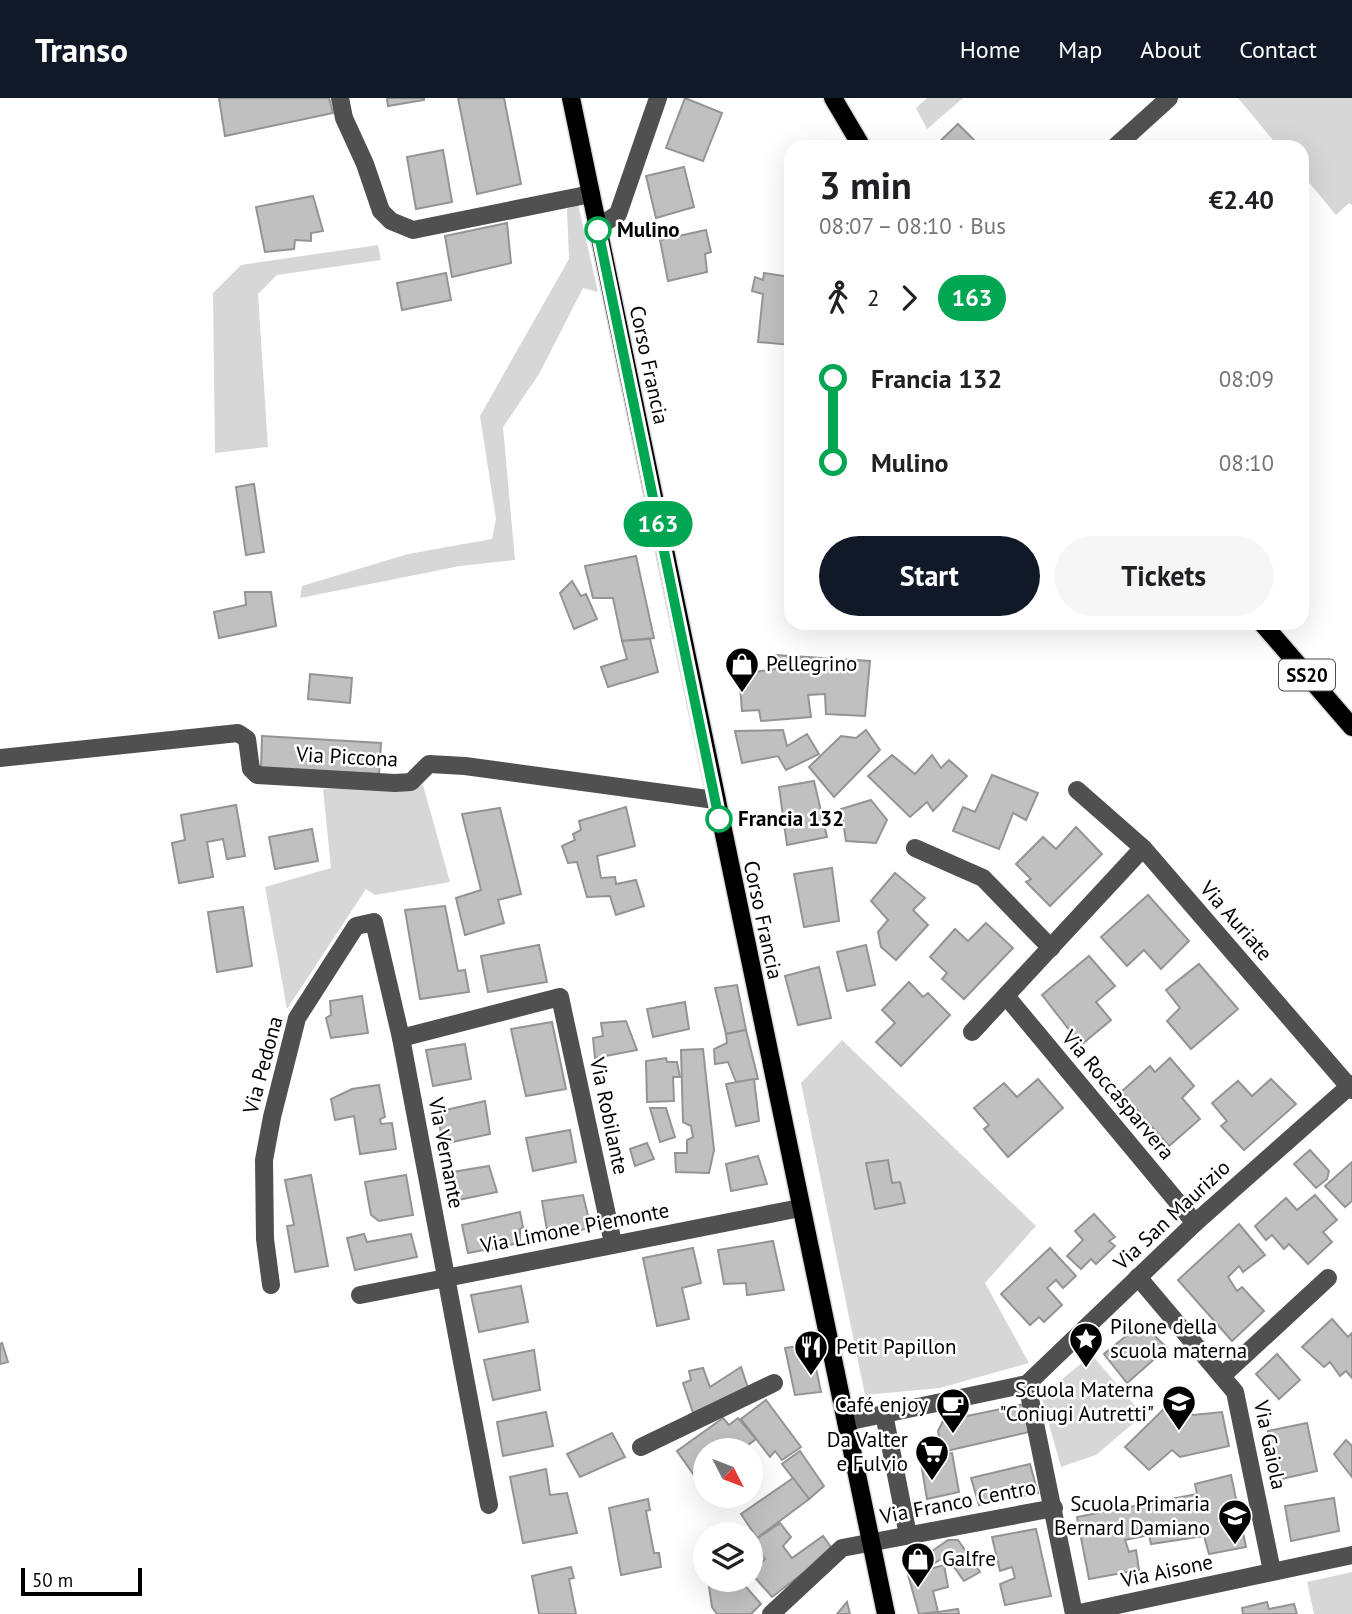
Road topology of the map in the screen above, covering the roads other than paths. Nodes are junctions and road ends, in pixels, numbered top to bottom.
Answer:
1 (340, 98) edge
2 (571, 98) edge
3 (658, 98) edge
4 (833, 98) edge
5 (1169, 98) edge
6 (858, 140) edge
7 (1123, 140) edge
8 (591, 194) junction
9 (598, 227) junction
10 (1268, 630) edge
11 (1352, 727) edge
12 (0, 758) edge
13 (1077, 790) dead end
14 (715, 800) junction
15 (915, 848) dead end
16 (1143, 848) junction
17 (1051, 948) junction
18 (1006, 996) junction
19 (972, 1032) dead end
20 (401, 1038) junction
21 (1351, 1087) edge
22 (800, 1208) junction
23 (1195, 1223) junction
24 (613, 1244) junction
25 (447, 1276) junction
26 (1138, 1277) junction
27 (1328, 1278) dead end
28 (271, 1285) dead end
29 (360, 1295) dead end
30 (1222, 1376) junction
31 (774, 1383) dead end
32 (1027, 1384) junction
33 (884, 1414) junction
34 (846, 1422) junction
35 (641, 1447) dead end
36 (489, 1505) dead end
37 (1054, 1508) junction
38 (908, 1535) junction
39 (871, 1541) junction
40 (1352, 1555) edge
41 (1272, 1571) junction
42 (771, 1614) edge
43 (886, 1614) edge
44 (1074, 1614) edge

1 - 8 street
2 - 8 main road, Corso Francia
3 - 9 street
4 - 6 main road
5 - 7 street
8 - 9 main road, Corso Francia
9 - 14 main road, Corso Francia
10 - 11 main road, SS20
12 - 14 street, Via Piccona
13 - 16 street, Via Auriate
14 - 22 main road, Corso Francia
15 - 17 street
16 - 17 street
16 - 21 street, Via Auriate
17 - 18 street
18 - 19 street
18 - 23 street, Via Roccasparvera
20 - 24 street, Via Robilante
20 - 25 street, Via Vernante
20 - 28 street, Via Pedona
21 - 23 street, Via San Maurizio
22 - 24 street, Via Limone Piemonte
22 - 34 main road, Corso Francia
23 - 26 street, Via San Maurizio
24 - 25 street, Via Limone Piemonte
25 - 29 street, Via Limone Piemonte
25 - 36 street, Via Vernante
26 - 30 street, Via Gaiola
26 - 32 street, Via San Maurizio
27 - 30 street
30 - 41 street, Via Gaiola
31 - 35 street
32 - 33 street
32 - 37 street
33 - 34 street
33 - 38 street
34 - 39 main road, Corso Francia
37 - 38 street, Via Franco Centro
37 - 44 street
38 - 39 street, Via Franco Centro
39 - 42 street, Via Franco Centro
39 - 43 main road, Corso Francia
40 - 41 street, Via Aisone
41 - 44 street, Via Aisone

